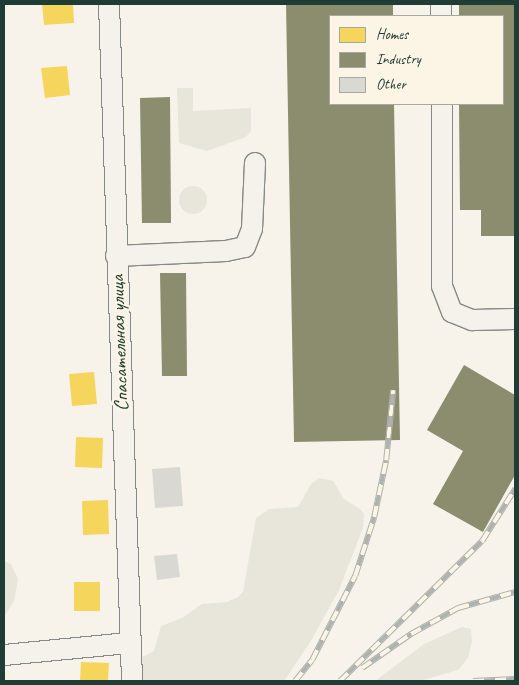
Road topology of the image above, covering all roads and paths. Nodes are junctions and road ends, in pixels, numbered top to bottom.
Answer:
1 (109, 4) edge
2 (442, 105) edge
3 (255, 163) dead end
4 (116, 256) junction
5 (515, 319) edge
6 (128, 642) junction
7 (4, 655) edge
8 (132, 681) edge

1 - 4 street, Спасательная улица
2 - 5 street
3 - 4 street
4 - 6 street, Спасательная улица
6 - 7 street
6 - 8 street, Спасательная улица

